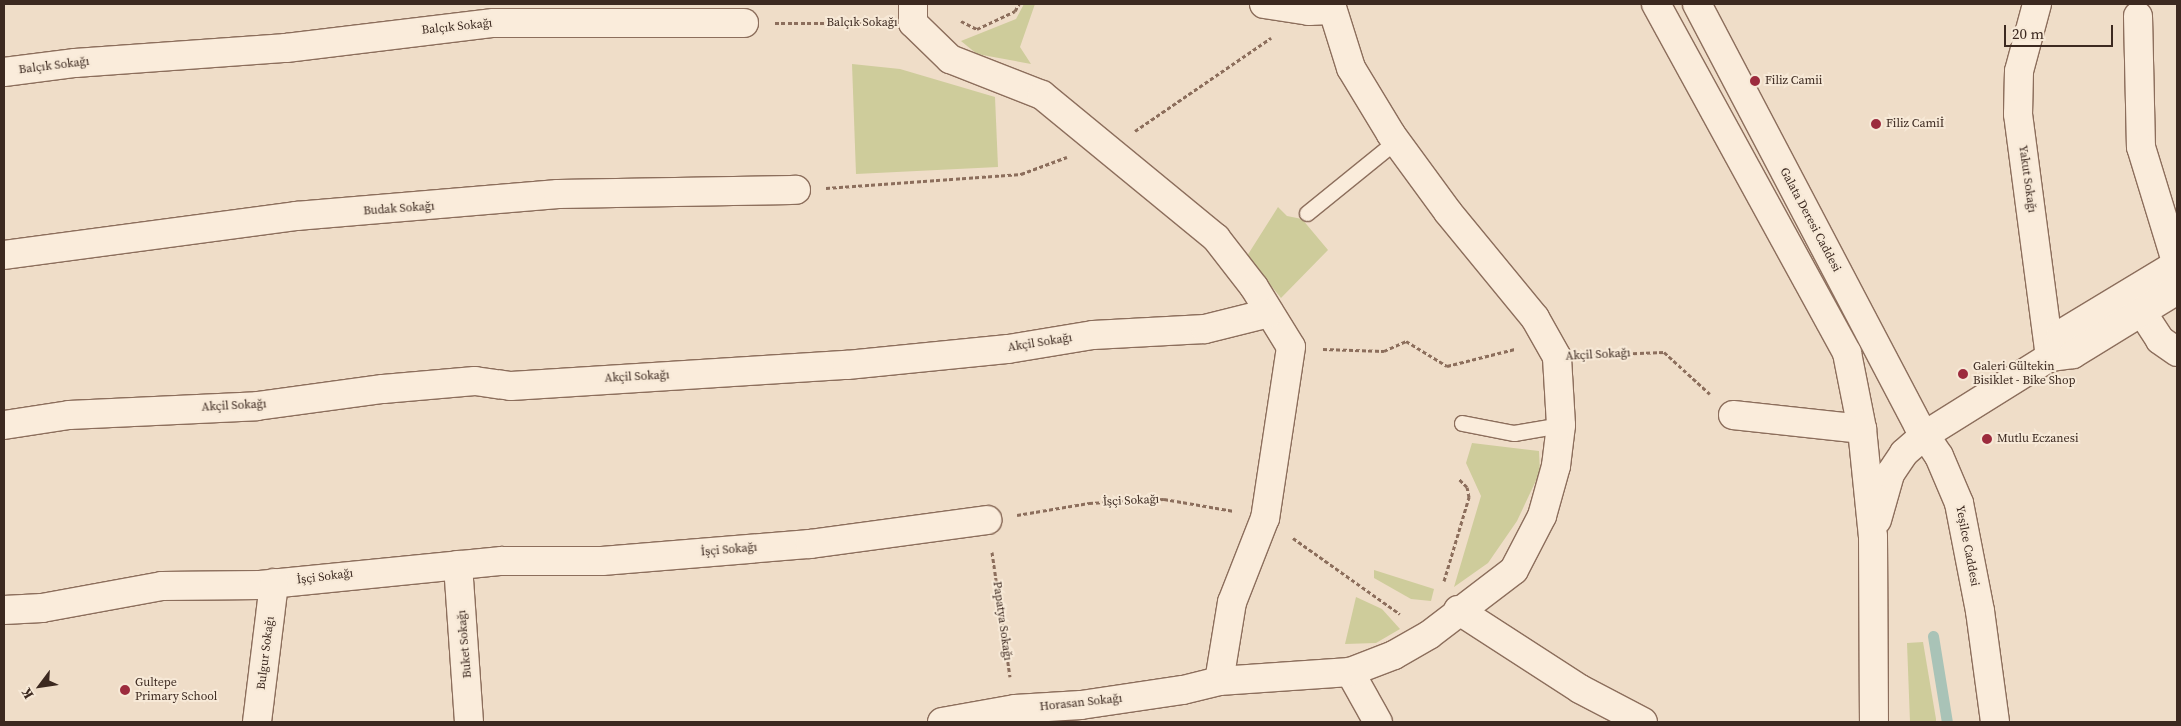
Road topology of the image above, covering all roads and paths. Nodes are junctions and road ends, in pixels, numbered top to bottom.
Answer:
1 (1019, 4) edge
2 (1264, 4) edge
3 (1656, 4) edge
4 (1697, 4) edge
5 (2037, 4) edge
6 (1331, 7) edge
7 (704, 12) edge
8 (913, 13) edge
9 (2138, 16) dead end
10 (954, 18) dead end
11 (744, 23) joint
12 (4, 72) edge
13 (1396, 140) junction
14 (796, 190) dead end
15 (1307, 213) dead end
16 (4, 255) edge
17 (2177, 265) edge
18 (2177, 290) edge
19 (2142, 312) junction
20 (1269, 313) junction
21 (1290, 348) junction
22 (2177, 352) edge
23 (1558, 357) junction
24 (2050, 357) junction
25 (1733, 415) joint
26 (1462, 423) dead end
27 (4, 425) edge
28 (1561, 425) junction
29 (1862, 429) junction
30 (1925, 435) junction
31 (1459, 479) dead end
32 (1265, 518) junction
33 (986, 520) junction
34 (1873, 537) junction
35 (458, 565) junction
36 (274, 583) junction
37 (1443, 583) dead end
38 (4, 610) edge
39 (1458, 610) junction
40 (1402, 616) dead end
41 (1350, 672) junction
42 (1219, 681) junction
43 (1016, 715) edge
44 (257, 722) edge
45 (469, 722) edge
46 (942, 722) edge
47 (1378, 722) edge
48 (1643, 722) edge
49 (1874, 722) edge
50 (1995, 722) edge

1 - 10 path
2 - 6 street
3 - 29 street
4 - 30 street, Galata Deresi Caddesi
5 - 24 street, Yakut Sokağı
6 - 13 street
7 - 11 street, Balçık Sokağı
7 - 12 street, Balçık Sokağı
8 - 11 path, Balçık Sokağı
8 - 20 street
9 - 17 street
13 - 15 lane
13 - 23 street
14 - 16 street, Budak Sokağı
17 - 24 street
18 - 19 street
19 - 22 street
19 - 24 street
20 - 21 street
20 - 27 street, Akçil Sokağı
21 - 23 path, Akçil Sokağı
21 - 32 street
23 - 25 path, Akçil Sokağı
23 - 28 street, Horasan Sokağı
24 - 30 street
25 - 29 street
26 - 28 lane
28 - 39 street, Horasan Sokağı
29 - 34 street
30 - 34 street
30 - 50 street, Yeşilce Caddesi
31 - 37 path
32 - 33 path, İşçi Sokağı
32 - 40 path, İşçi Sokağı
32 - 42 street
33 - 35 street, İşçi Sokağı
33 - 43 path, Papatya Sokağı
34 - 49 street
35 - 36 street, İşçi Sokağı
35 - 45 street, Buket Sokağı
36 - 38 street, İşçi Sokağı
36 - 44 street, Bulgur Sokağı
39 - 41 street, Horasan Sokağı
39 - 48 street
41 - 42 street, Horasan Sokağı
41 - 47 street
42 - 43 street, Horasan Sokağı
43 - 46 street, Horasan Sokağı

